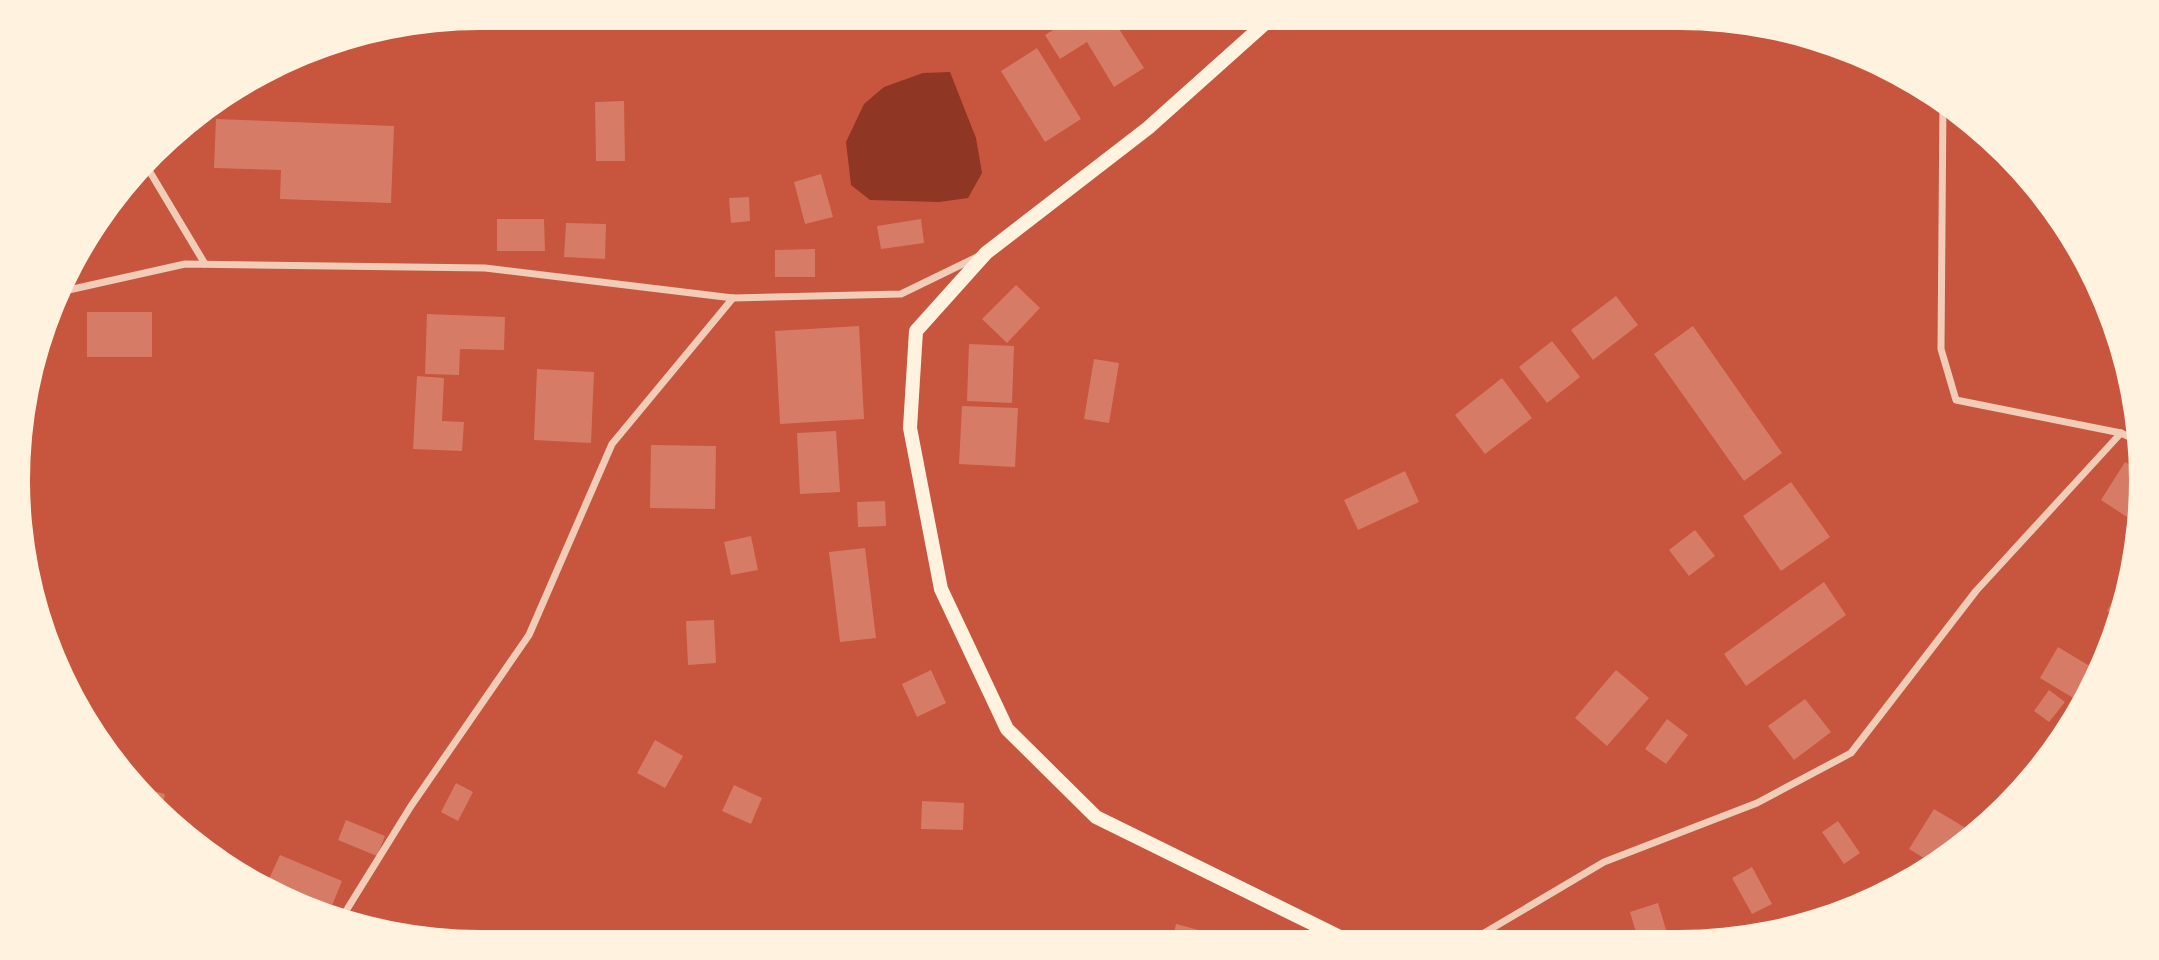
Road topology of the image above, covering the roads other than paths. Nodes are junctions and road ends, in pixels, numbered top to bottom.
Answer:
1 (1258, 30) edge
2 (1943, 116) edge
3 (151, 173) edge
4 (986, 253) junction
5 (205, 264) junction
6 (72, 289) edge
7 (733, 298) junction
8 (2121, 433) junction
9 (2126, 436) edge
10 (347, 910) edge
11 (1326, 930) edge
12 (1489, 930) edge

1 - 4 main road
2 - 8 street
3 - 5 street
4 - 7 street
4 - 11 main road
5 - 6 street
5 - 7 street
7 - 10 street
8 - 9 street
8 - 12 street

